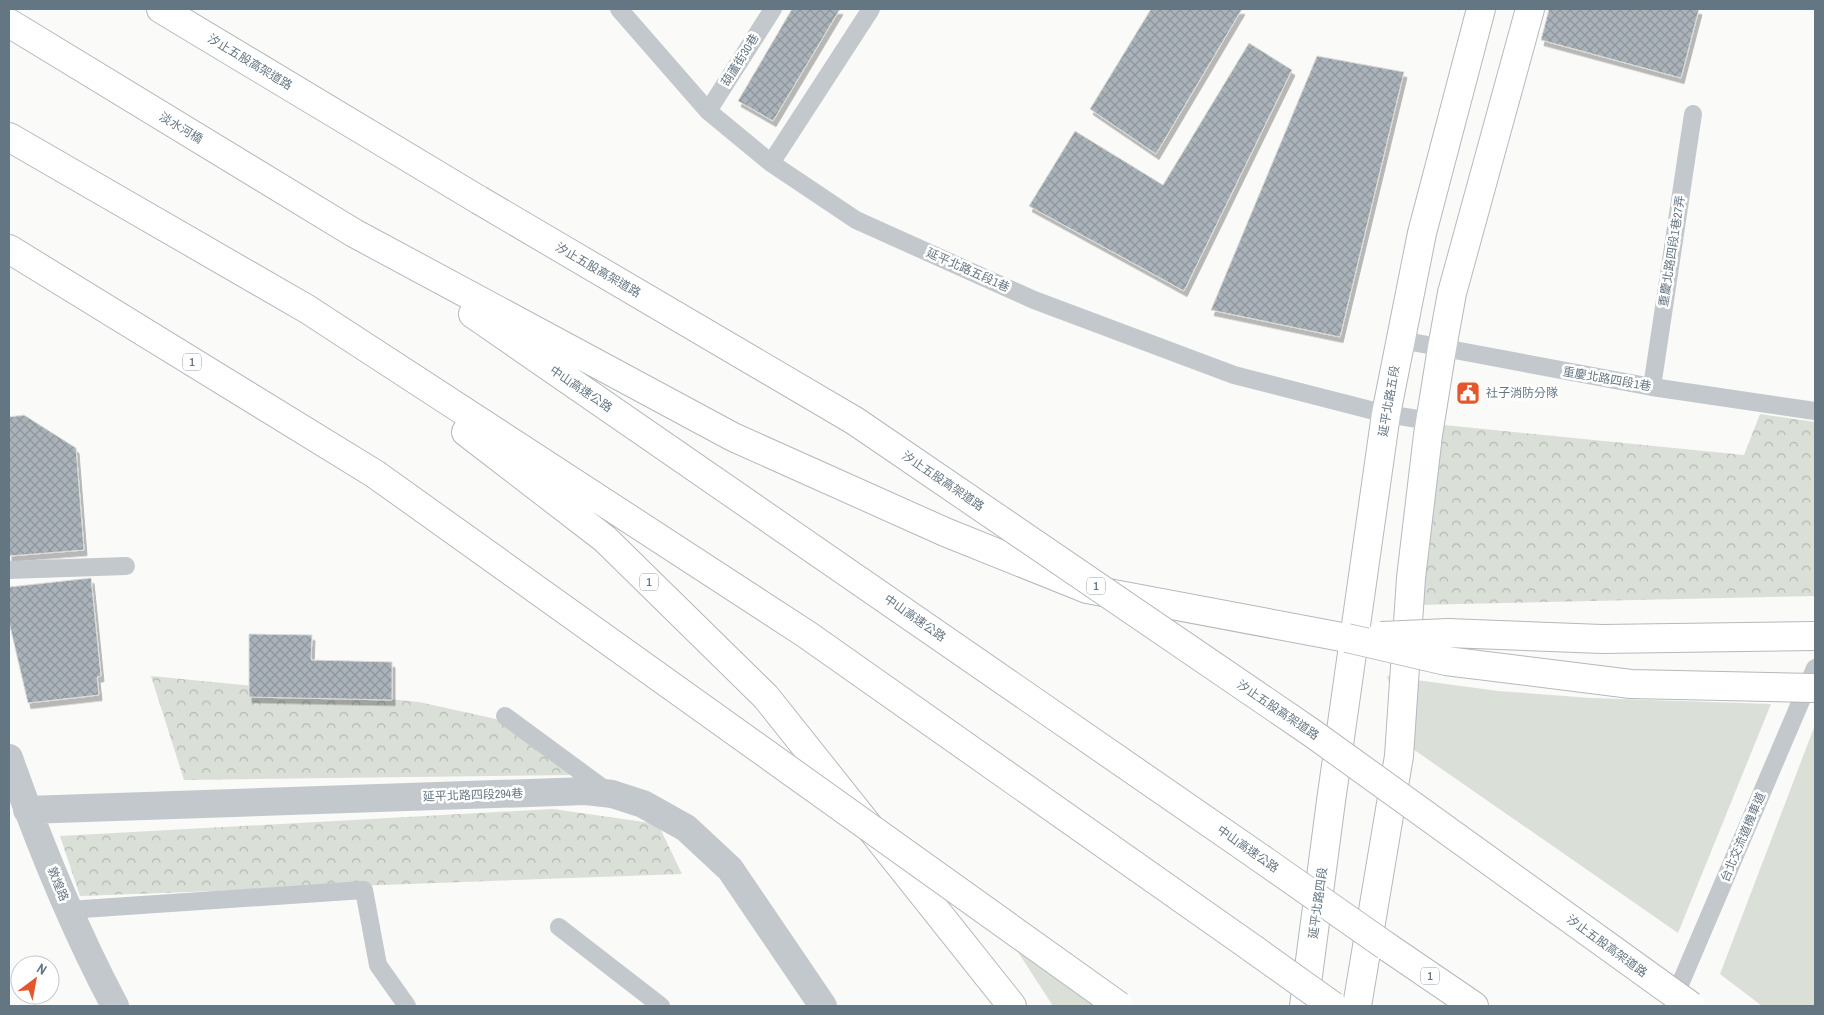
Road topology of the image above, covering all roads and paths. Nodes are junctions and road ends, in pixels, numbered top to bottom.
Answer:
1 (11, 9) edge
2 (161, 9) edge
3 (619, 9) edge
4 (772, 9) edge
5 (871, 9) edge
6 (1481, 9) edge
7 (1530, 9) edge
8 (9, 15) edge
9 (9, 23) edge
10 (708, 111) junction
11 (1693, 114) dead end
12 (9, 137) edge
13 (771, 163) junction
14 (354, 233) junction
15 (9, 249) edge
16 (307, 309) junction
17 (1400, 340) junction
18 (1442, 348) junction
19 (1652, 387) junction
20 (1815, 411) edge
21 (1386, 414) junction
22 (1431, 421) junction
23 (126, 566) dead end
24 (9, 570) edge
25 (1815, 636) edge
26 (1347, 638) junction
27 (1815, 668) edge
28 (1815, 688) edge
29 (505, 716) dead end
30 (9, 758) edge
31 (612, 794) junction
32 (1331, 800) joint
33 (27, 810) junction
34 (68, 910) junction
35 (937, 910) junction
36 (559, 927) dead end
37 (115, 1006) edge
38 (407, 1006) edge
39 (661, 1006) edge
40 (823, 1006) edge
41 (997, 1006) edge
42 (1012, 1006) edge
43 (1119, 1006) edge
44 (1304, 1006) edge
45 (1333, 1006) edge
46 (1357, 1006) edge
47 (1474, 1006) edge
48 (1670, 1006) edge
49 (1691, 1006) edge

1 - 8 main road
2 - 49 main road, 汐止五股高架道路 / 1, bridge
3 - 10 lane, 延平北路五段1巷
4 - 10 lane, 葫蘆街30巷
5 - 13 lane
6 - 17 main road, 延平北路五段
7 - 18 main road
9 - 14 main road, 淡水河橋 / 1
10 - 13 lane, 延平北路五段1巷
11 - 19 lane, 重慶北路四段1巷27弄
12 - 16 main road, 1
13 - 21 lane, 延平北路五段1巷
14 - 26 main road, bridge
14 - 47 main road, 中山高速公路 / 1, bridge
15 - 43 main road, 1, bridge
16 - 35 main road, 1
16 - 45 main road, 1, bridge
17 - 18 lane, 重慶北路四段1巷
17 - 21 main road, 延平北路五段
18 - 19 lane, 重慶北路四段1巷
18 - 22 main road
19 - 20 lane, 重慶北路四段1巷
21 - 22 lane, 延平北路五段1巷
21 - 32 main road, 延平北路五段
22 - 46 main road
23 - 24 lane
25 - 26 main road, bridge
26 - 28 main road, bridge
27 - 48 lane, 台北交流道機車道
29 - 31 lane
30 - 33 street, 敦煌路
31 - 33 street, 延平北路四段294巷
31 - 40 street, 延平北路四段294巷
32 - 44 main road, 延平北路四段
33 - 34 street, 敦煌路
34 - 37 street, 敦煌路
34 - 38 lane
35 - 41 main road
35 - 42 main road, 1
36 - 39 lane

